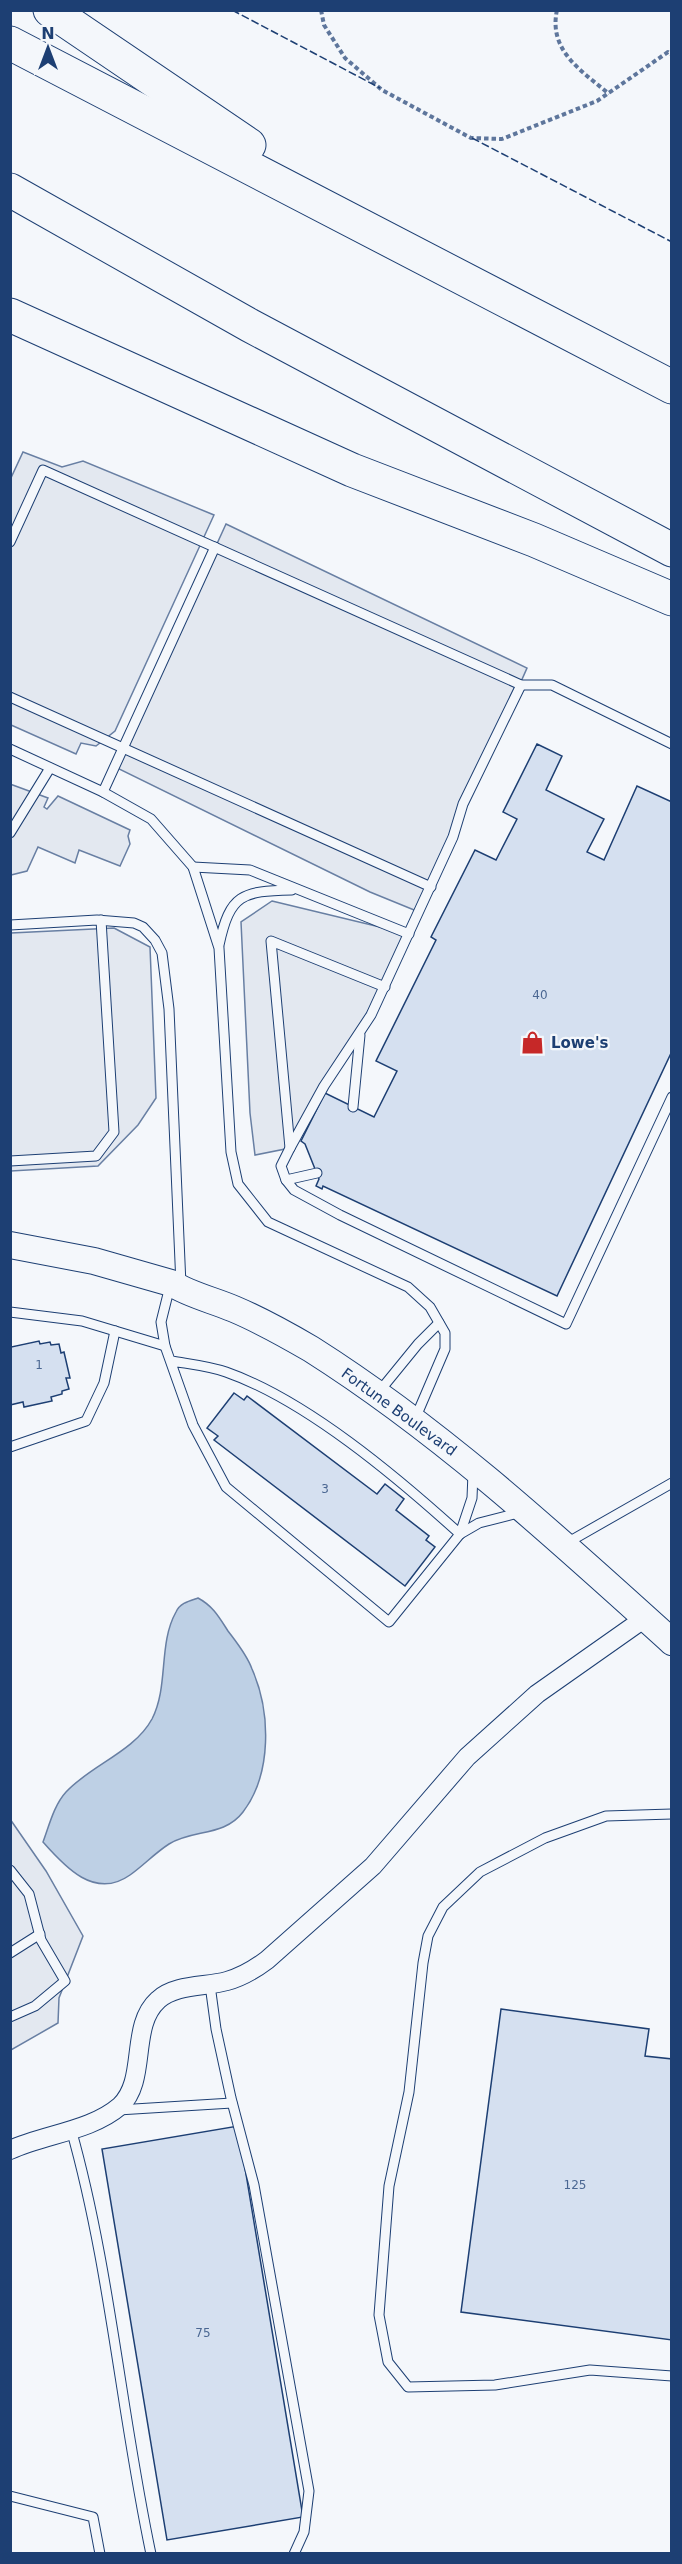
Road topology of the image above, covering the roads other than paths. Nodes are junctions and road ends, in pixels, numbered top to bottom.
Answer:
1 (50, 10) edge
2 (10, 43) edge
3 (10, 190) edge
4 (402, 249) junction
5 (10, 315) edge
6 (672, 387) edge
7 (10, 542) edge
8 (215, 547) junction
9 (672, 550) edge
10 (672, 599) edge
11 (520, 685) junction
12 (10, 697) edge
13 (672, 744) edge
14 (123, 748) junction
15 (10, 749) edge
16 (50, 768) junction
17 (103, 792) junction
18 (10, 833) edge
19 (193, 867) junction
20 (431, 887) junction
21 (297, 890) junction
22 (101, 920) junction
23 (10, 925) edge
24 (409, 934) junction
25 (219, 948) junction
26 (384, 987) junction
27 (360, 1032) junction
28 (672, 1097) edge
29 (353, 1107) dead end
30 (290, 1148) junction
31 (10, 1161) edge
32 (317, 1173) dead end
33 (286, 1180) junction
34 (10, 1245) edge
35 (176, 1287) junction
36 (12, 1313) edge
37 (439, 1323) junction
38 (115, 1331) junction
39 (165, 1346) junction
40 (172, 1361) junction
41 (378, 1393) junction
42 (414, 1421) junction
43 (10, 1447) edge
44 (474, 1467) junction
45 (672, 1483) edge
46 (525, 1512) junction
47 (460, 1534) junction
48 (563, 1546) junction
49 (645, 1618) junction
50 (672, 1642) edge
51 (672, 1814) edge
52 (10, 1869) edge
53 (40, 1934) junction
54 (10, 1953) edge
55 (210, 1985) junction
56 (10, 2017) edge
57 (232, 2103) junction
58 (114, 2110) junction
59 (71, 2128) junction
60 (10, 2150) edge
61 (672, 2376) edge
62 (10, 2496) edge
63 (100, 2553) edge
64 (152, 2553) edge
65 (294, 2553) edge

1 - 4 highway
2 - 4 highway
3 - 9 highway
4 - 6 highway
5 - 10 highway
7 - 8 lane
8 - 11 lane
8 - 14 lane
11 - 13 lane
11 - 20 lane
12 - 14 lane
14 - 17 lane
14 - 20 lane
15 - 16 lane
16 - 17 lane
16 - 18 lane
17 - 19 lane
19 - 21 lane
19 - 25 lane
20 - 24 lane
21 - 24 lane
21 - 25 lane
22 - 23 lane
22 - 31 lane
22 - 35 lane
24 - 26 lane
25 - 37 lane
26 - 27 lane
26 - 30 lane
27 - 29 lane
27 - 30 lane
28 - 33 lane
30 - 33 lane
32 - 33 lane
34 - 35 main road, Fortune Boulevard
35 - 39 lane
35 - 41 main road, Fortune Boulevard
36 - 38 lane
37 - 41 lane
37 - 42 lane
38 - 39 lane
38 - 43 lane
39 - 40 lane
40 - 47 lane
40 - 47 lane
41 - 42 main road, Fortune Boulevard
42 - 44 main road, Fortune Boulevard
44 - 46 main road, Fortune Boulevard
44 - 47 lane
45 - 48 lane
46 - 47 lane
46 - 48 main road, Fortune Boulevard
48 - 49 main road, Fortune Boulevard
49 - 50 main road, Fortune Boulevard
49 - 55 street
51 - 61 lane
52 - 53 lane
53 - 54 lane
53 - 56 lane
55 - 57 lane
55 - 58 street
57 - 58 lane
57 - 65 lane
58 - 59 street
59 - 60 street
59 - 64 lane
62 - 63 lane

